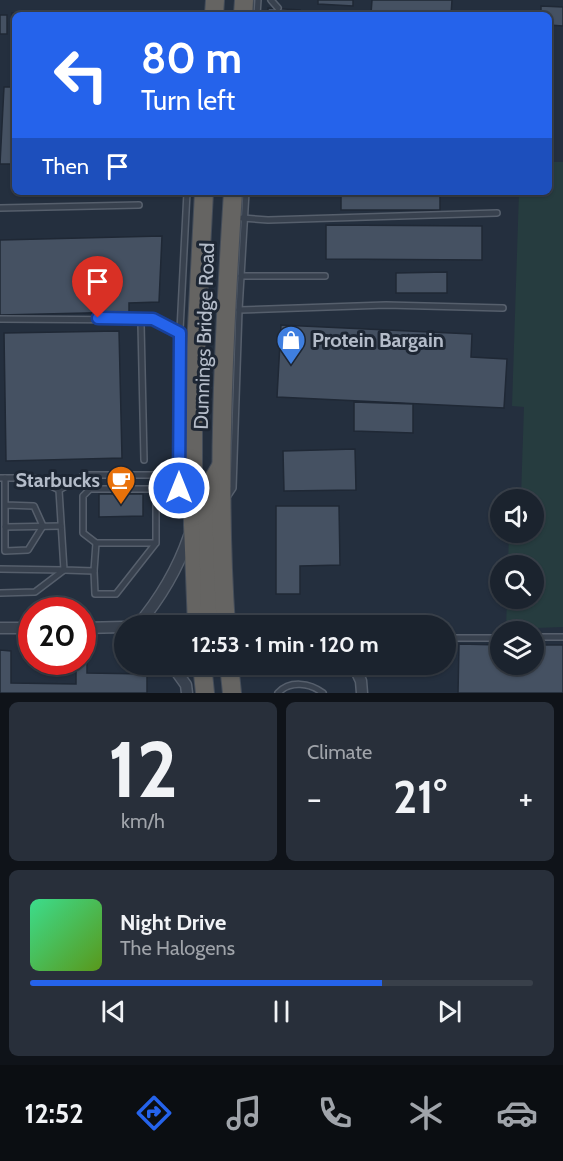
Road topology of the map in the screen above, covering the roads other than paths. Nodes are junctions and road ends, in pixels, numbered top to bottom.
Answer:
1 (271, 0) edge
2 (278, 8) dead end
3 (187, 195) edge
4 (204, 195) edge
5 (234, 195) edge
6 (245, 195) edge
7 (139, 205) dead end
8 (0, 208) edge
9 (496, 213) dead end
10 (238, 218) junction
11 (241, 276) junction
12 (325, 276) dead end
13 (503, 308) dead end
14 (238, 310) junction
15 (0, 319) edge
16 (144, 320) junction
17 (180, 333) junction
18 (228, 442) junction
19 (144, 460) dead end
20 (222, 465) junction
21 (3, 478) edge
22 (179, 488) junction
23 (59, 490) junction
24 (5, 505) junction
25 (222, 505) junction
26 (193, 525) junction
27 (43, 526) junction
28 (61, 526) junction
29 (5, 527) junction
30 (96, 543) junction
31 (156, 543) junction
32 (0, 569) edge
33 (64, 570) junction
34 (94, 571) junction
35 (0, 593) edge
36 (147, 615) edge
37 (197, 615) edge
38 (208, 615) edge
39 (226, 615) edge
40 (96, 627) edge
41 (114, 627) edge
42 (0, 628) edge
43 (18, 628) edge
44 (563, 637) edge
45 (456, 638) edge
46 (490, 638) edge
47 (544, 638) edge
48 (179, 675) edge
49 (203, 675) edge
50 (214, 675) edge
51 (230, 675) edge
52 (358, 675) edge
53 (187, 693) edge
54 (205, 693) edge
55 (215, 693) edge
56 (232, 693) edge
57 (278, 693) edge
58 (323, 693) edge
59 (362, 693) edge

1 - 2 lane
3 - 17 lane
4 - 26 highway, Dunnings Bridge Road
5 - 10 highway, Dunnings Bridge Road
6 - 10 lane
7 - 8 lane
9 - 10 lane
10 - 11 lane
10 - 18 highway, Dunnings Bridge Road
11 - 12 lane
11 - 14 lane
13 - 14 lane
14 - 18 lane
15 - 16 lane
16 - 17 lane
16 - 19 lane
17 - 22 lane
18 - 20 highway, Dunnings Bridge Road
18 - 25 lane
20 - 25 highway, Dunnings Bridge Road
20 - 38 highway
21 - 23 lane
21 - 24 lane
22 - 23 lane
22 - 26 lane
23 - 28 lane
24 - 27 lane
24 - 29 lane
25 - 39 highway, Dunnings Bridge Road
26 - 36 street
26 - 37 highway, Dunnings Bridge Road
27 - 28 lane
27 - 29 lane
27 - 29 lane
28 - 33 lane
30 - 31 lane
30 - 31 lane
30 - 34 lane
31 - 34 lane
32 - 33 lane
33 - 34 lane
33 - 35 lane
40 - 41 street
42 - 43 street
44 - 47 lane
45 - 46 lane
48 - 53 street
49 - 54 highway
50 - 55 highway
51 - 56 highway
52 - 59 street
57 - 58 lane

